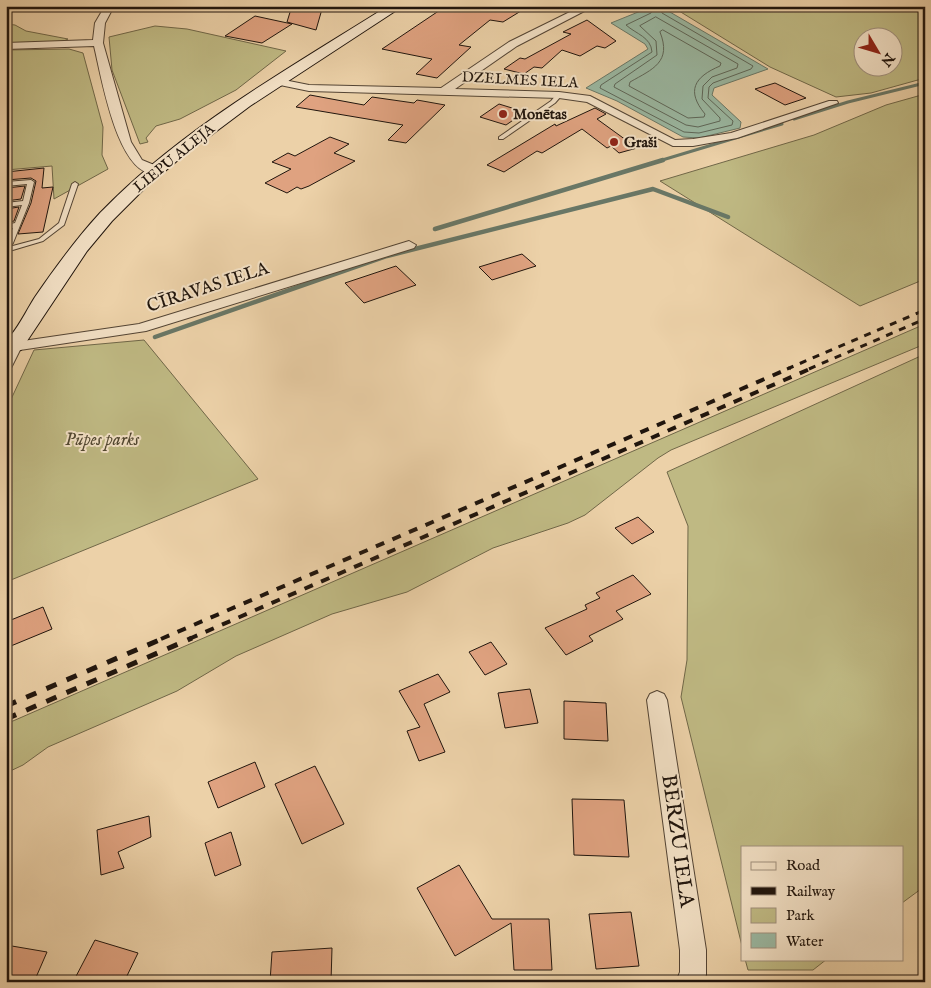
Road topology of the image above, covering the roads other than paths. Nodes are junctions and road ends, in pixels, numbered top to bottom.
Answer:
1 (110, 6) edge
2 (397, 6) edge
3 (590, 6) edge
4 (98, 43) junction
5 (6, 46) edge
6 (279, 82) junction
7 (443, 92) junction
8 (559, 95) junction
9 (833, 103) dead end
10 (501, 138) dead end
11 (155, 170) junction
12 (6, 184) edge
13 (76, 184) dead end
14 (26, 203) junction
15 (6, 205) edge
16 (17, 225) junction
17 (6, 226) edge
18 (408, 245) dead end
19 (6, 246) edge
20 (6, 250) edge
21 (10, 347) edge
22 (6, 365) edge
23 (657, 700) dead end
24 (690, 982) edge

1 - 4 street
2 - 6 street, LIEPU ALEJA
3 - 7 street
4 - 5 street
4 - 11 street
6 - 7 street, DZELMES IELA
6 - 11 street, LIEPU ALEJA
7 - 8 street, DZELMES IELA
8 - 9 street, DZELMES IELA
8 - 10 lane
11 - 21 street, LIEPU ALEJA
12 - 14 lane
13 - 20 lane
14 - 15 lane
14 - 16 lane
16 - 17 lane
16 - 19 lane
18 - 21 street, CĪRAVAS IELA
21 - 22 street, LIEPU ALEJA
23 - 24 street, BĒRZU IELA

